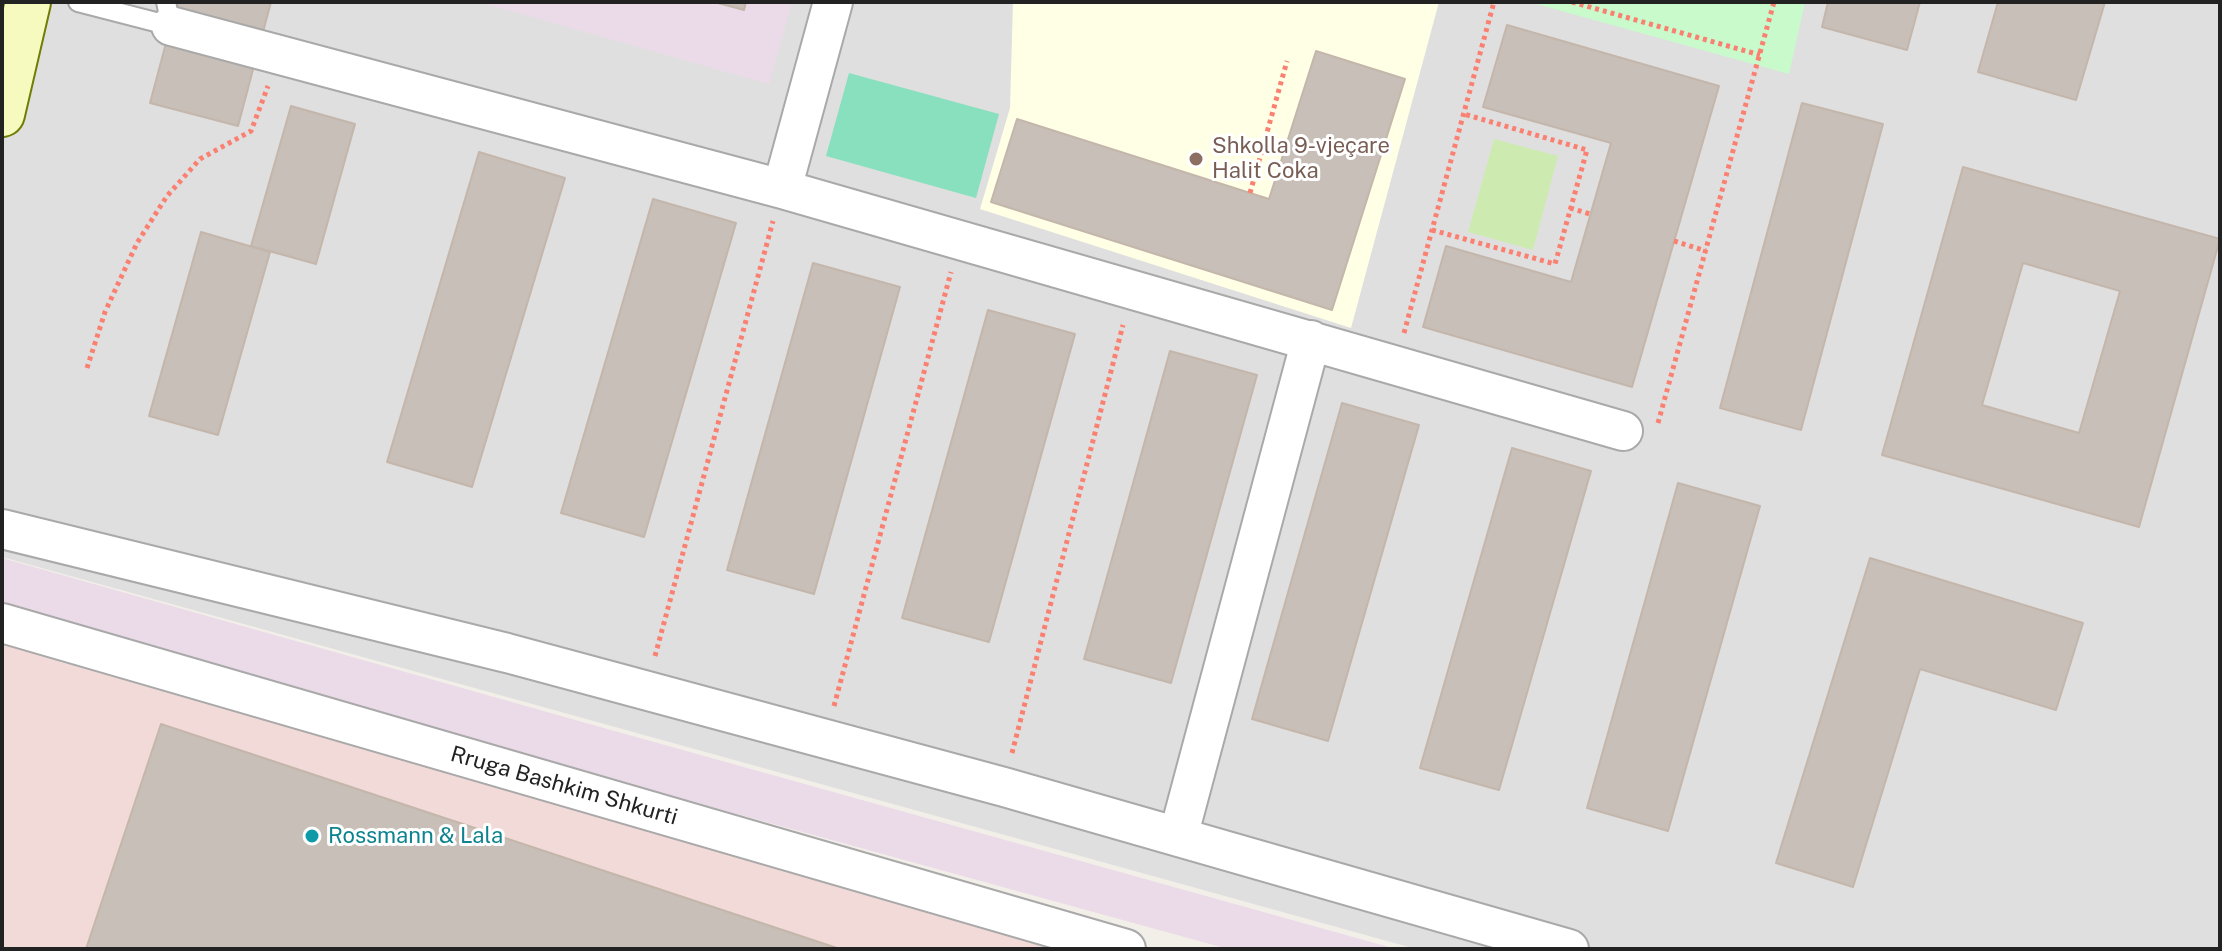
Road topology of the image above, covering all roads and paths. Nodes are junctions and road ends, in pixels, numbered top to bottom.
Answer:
1 (28, 2) edge
2 (78, 2) edge
3 (833, 2) edge
4 (1494, 2) edge
5 (1572, 2) edge
6 (1774, 2) edge
7 (168, 14) edge
8 (280, 55) junction
9 (1760, 55) junction
10 (1287, 61) dead end
11 (2, 114) edge
12 (1464, 114) junction
13 (782, 189) junction
14 (1250, 193) dead end
15 (1570, 208) junction
16 (1590, 214) dead end
17 (1432, 230) junction
18 (959, 240) junction
19 (1674, 241) dead end
20 (1706, 251) junction
21 (1132, 289) junction
22 (1311, 340) junction
23 (1396, 365) junction
24 (87, 368) dead end
25 (1640, 428) joint
26 (2, 529) edge
27 (2, 623) edge
28 (645, 691) junction
29 (825, 739) junction
30 (1004, 787) junction
31 (1178, 837) junction
32 (1060, 940) edge
33 (1126, 949) edge
34 (1569, 949) edge

1 - 11 street
2 - 7 lane
3 - 13 street
4 - 12 path
5 - 9 path
6 - 9 path
7 - 8 street
8 - 13 street
8 - 24 path
9 - 20 path
10 - 14 path
12 - 15 path
12 - 17 path
13 - 18 street
13 - 28 path
15 - 16 path
15 - 17 path
17 - 23 path
18 - 21 street
18 - 29 path
19 - 20 path
20 - 25 path
21 - 22 street
21 - 30 path
22 - 23 street
22 - 31 street
23 - 25 street
26 - 28 street
27 - 32 street, Rruga Bashkim Shkurti
28 - 29 street
29 - 30 street
30 - 31 street
31 - 34 street
32 - 33 street, Rruga Bashkim Shkurti

